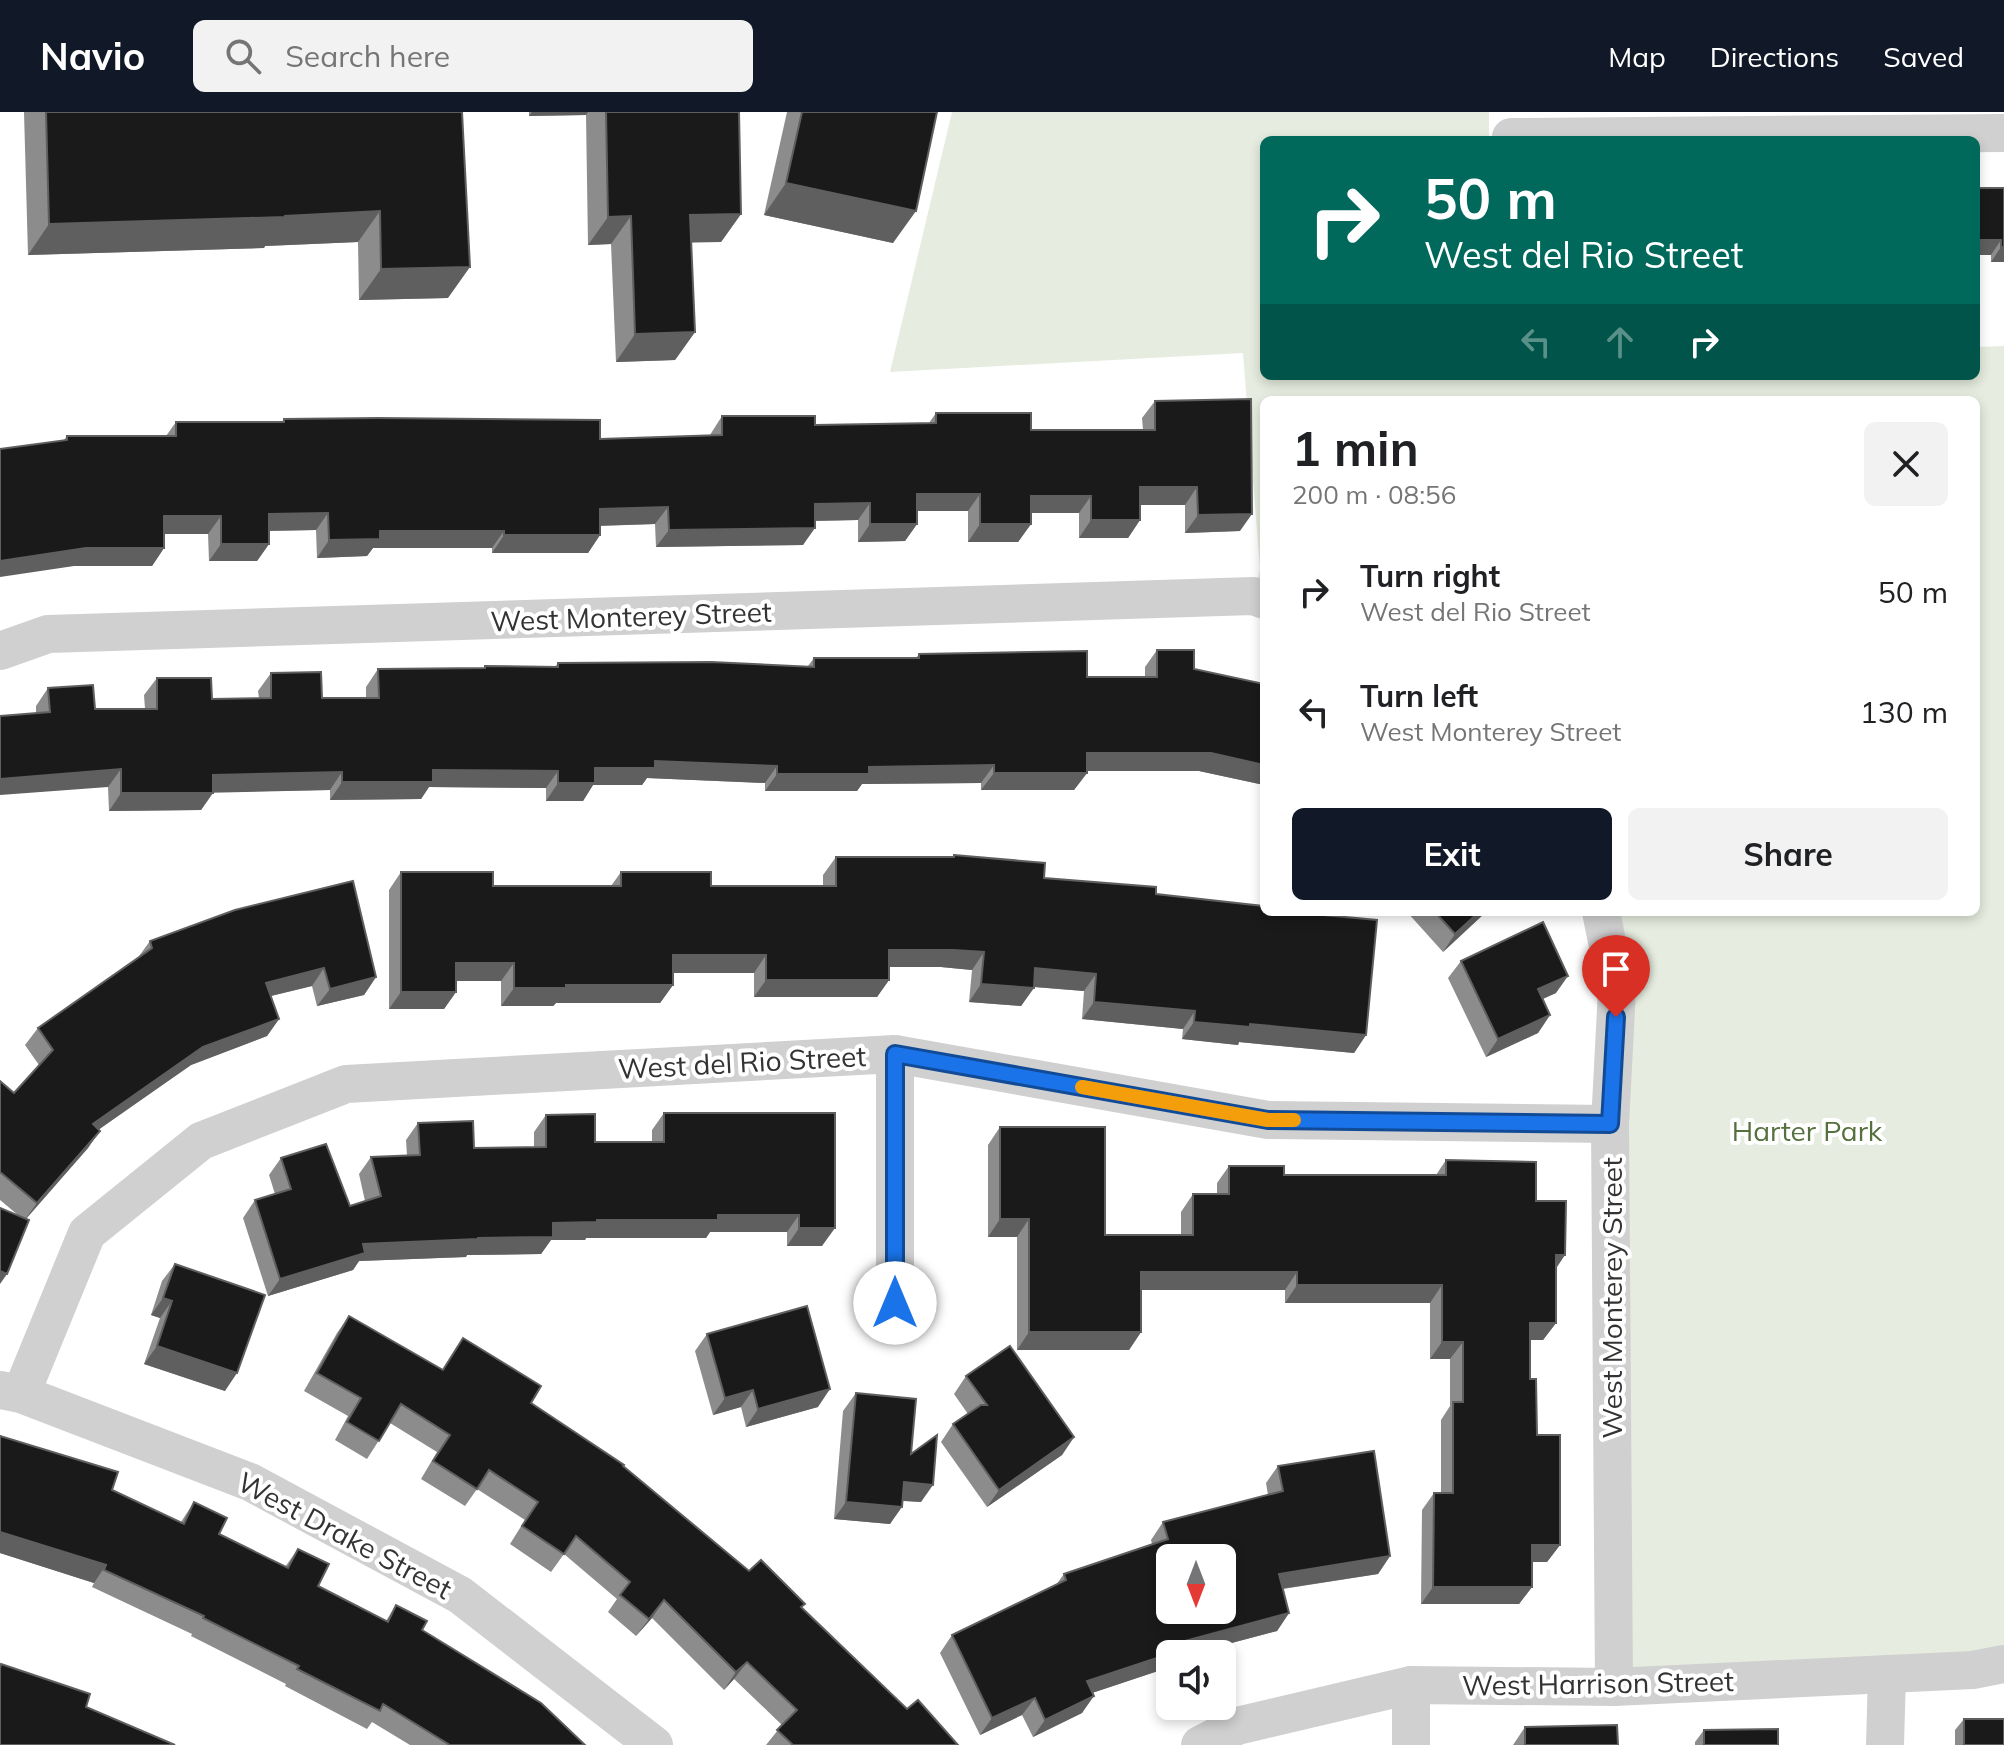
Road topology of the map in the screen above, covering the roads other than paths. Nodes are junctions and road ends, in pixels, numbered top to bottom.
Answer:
1 (2004, 133) edge
2 (1634, 136) edge
3 (1260, 599) edge
4 (0, 651) edge
5 (1602, 916) edge
6 (895, 1054) junction
7 (1610, 1124) junction
8 (895, 1303) dead end
9 (11, 1392) edge
10 (2004, 1664) edge
11 (1887, 1674) junction
12 (1411, 1685) junction
13 (1614, 1687) junction
14 (654, 1745) edge
15 (1200, 1745) edge
16 (1411, 1745) edge
17 (1885, 1745) edge

1 - 2 street
3 - 4 street, West Monterey Street
5 - 7 street, West Monterey Street
6 - 7 street, West del Rio Street
6 - 8 street
6 - 9 street, West del Rio Street
7 - 13 street, West Monterey Street
9 - 14 street, West Drake Street
10 - 11 street, West Harrison Street
11 - 13 street, West Harrison Street
11 - 17 street
12 - 13 street, West Harrison Street
12 - 15 street, West Harrison Street
12 - 16 street

